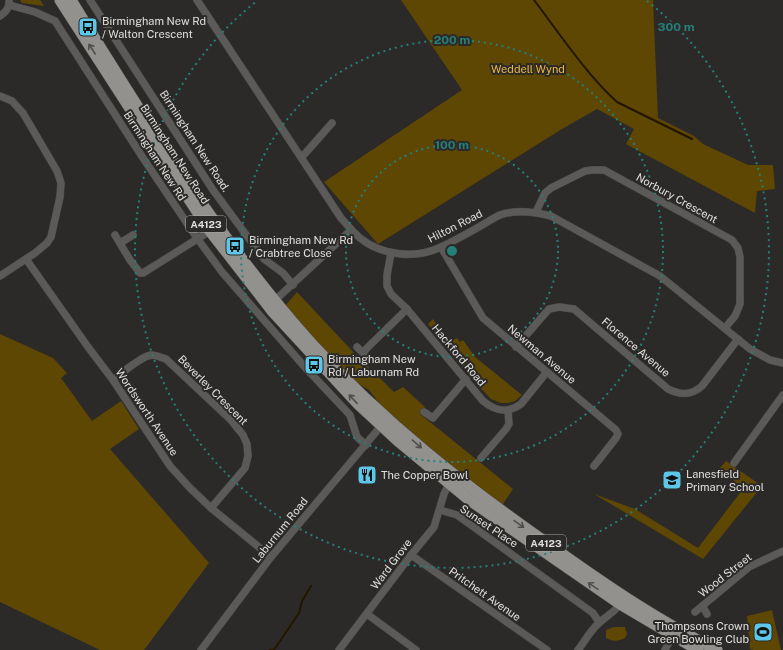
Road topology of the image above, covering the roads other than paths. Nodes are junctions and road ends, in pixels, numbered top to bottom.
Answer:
1 (60, 0) edge
2 (71, 0) edge
3 (90, 0) edge
4 (198, 0) edge
5 (9, 3) edge
6 (1, 16) edge
7 (0, 96) edge
8 (332, 124) dead end
9 (302, 157) junction
10 (536, 212) junction
11 (351, 230) junction
12 (210, 231) junction
13 (133, 235) dead end
14 (115, 236) dead end
15 (197, 238) junction
16 (120, 243) junction
17 (441, 247) junction
18 (391, 252) junction
19 (26, 259) junction
20 (0, 276) edge
21 (293, 285) junction
22 (272, 303) junction
23 (407, 309) junction
24 (725, 328) junction
25 (738, 339) junction
26 (357, 347) dead end
27 (516, 347) junction
28 (783, 363) edge
29 (546, 373) junction
30 (466, 379) junction
31 (114, 380) junction
32 (783, 395) edge
33 (508, 410) junction
34 (424, 412) dead end
35 (384, 423) junction
36 (366, 445) junction
37 (482, 458) dead end
38 (734, 462) dead end
39 (594, 466) dead end
40 (452, 481) junction
41 (211, 508) junction
42 (440, 510) junction
43 (783, 551) edge
44 (411, 555) junction
45 (271, 557) junction
46 (620, 604) junction
47 (702, 607) junction
48 (695, 612) dead end
49 (367, 614) junction
50 (707, 614) dead end
51 (599, 622) junction
52 (675, 632) junction
53 (201, 650) edge
54 (339, 650) edge
55 (416, 650) edge
56 (547, 650) edge
57 (578, 650) edge
58 (665, 650) edge
59 (698, 650) edge
60 (717, 650) edge

12 -> 1 highway, Birmingham New Road / A4123
2 - 22 highway, Birmingham New Road / A4123
3 - 21 street, Birmingham New Road.
4 - 9 street, Hilton Road
5 - 6 street
5 - 15 street, Birmingham New Rd
7 - 19 street
8 - 9 street
9 - 11 street, Hilton Road
10 - 17 street, Hilton Road
10 - 24 street, Hilton Road
10 - 24 street, Norbury Crescent
11 - 18 street, Hilton Road
11 - 21 street
12 - 15 street
12 - 22 highway, Birmingham New Road / A4123
13 - 16 street
14 - 16 street
15 - 16 street
15 - 36 street, Birmingham New Rd
17 - 18 street, Hilton Road
17 - 27 street, Newman Avenue
18 - 23 street, Hackford Road
19 - 20 street
19 - 31 street, Wordsworth Avenue
21 - 22 street
22 - 35 highway, Birmingham New Road / A4123
23 - 26 street
23 - 30 street, Hackford Road
24 - 25 street, Hilton Road
25 - 27 street, Florence Avenue
25 - 28 street, Hilton Road
27 - 29 street, Newman Avenue
29 - 33 street
29 - 39 street, Newman Avenue
30 - 33 street, Hackford Road
30 - 34 street
31 - 41 street, Wordsworth Avenue
31 - 41 street, Beverley Crescent
32 - 38 street
33 - 37 street
35 - 36 street, Laburnum Road
35 - 40 highway, Birmingham New Road / A4123
36 - 45 street, Laburnum Road
40 - 42 street, Ward Grove
46 -> 40 highway, Birmingham New Road / A4123
40 -> 52 highway, Birmingham New Road / A4123
41 - 45 street, Wordsworth Avenue
42 - 44 street, Ward Grove
42 - 51 street, Sunset Place
43 - 47 street, Wood Street
44 - 49 street, Ward Grove
44 - 56 street, Pritchett Avenue
45 - 53 street, Laburnum Road
46 - 51 street
46 - 52 highway, Birmingham New Road / A4123
47 - 48 street, Wood Street
47 - 50 street, Wood Street
49 - 54 street, Ward Grove
49 - 55 street
51 - 57 street
52 - 58 street
52 - 59 highway, Birmingham New Road / A4123
52 - 60 highway, Birmingham New Road / A4123

